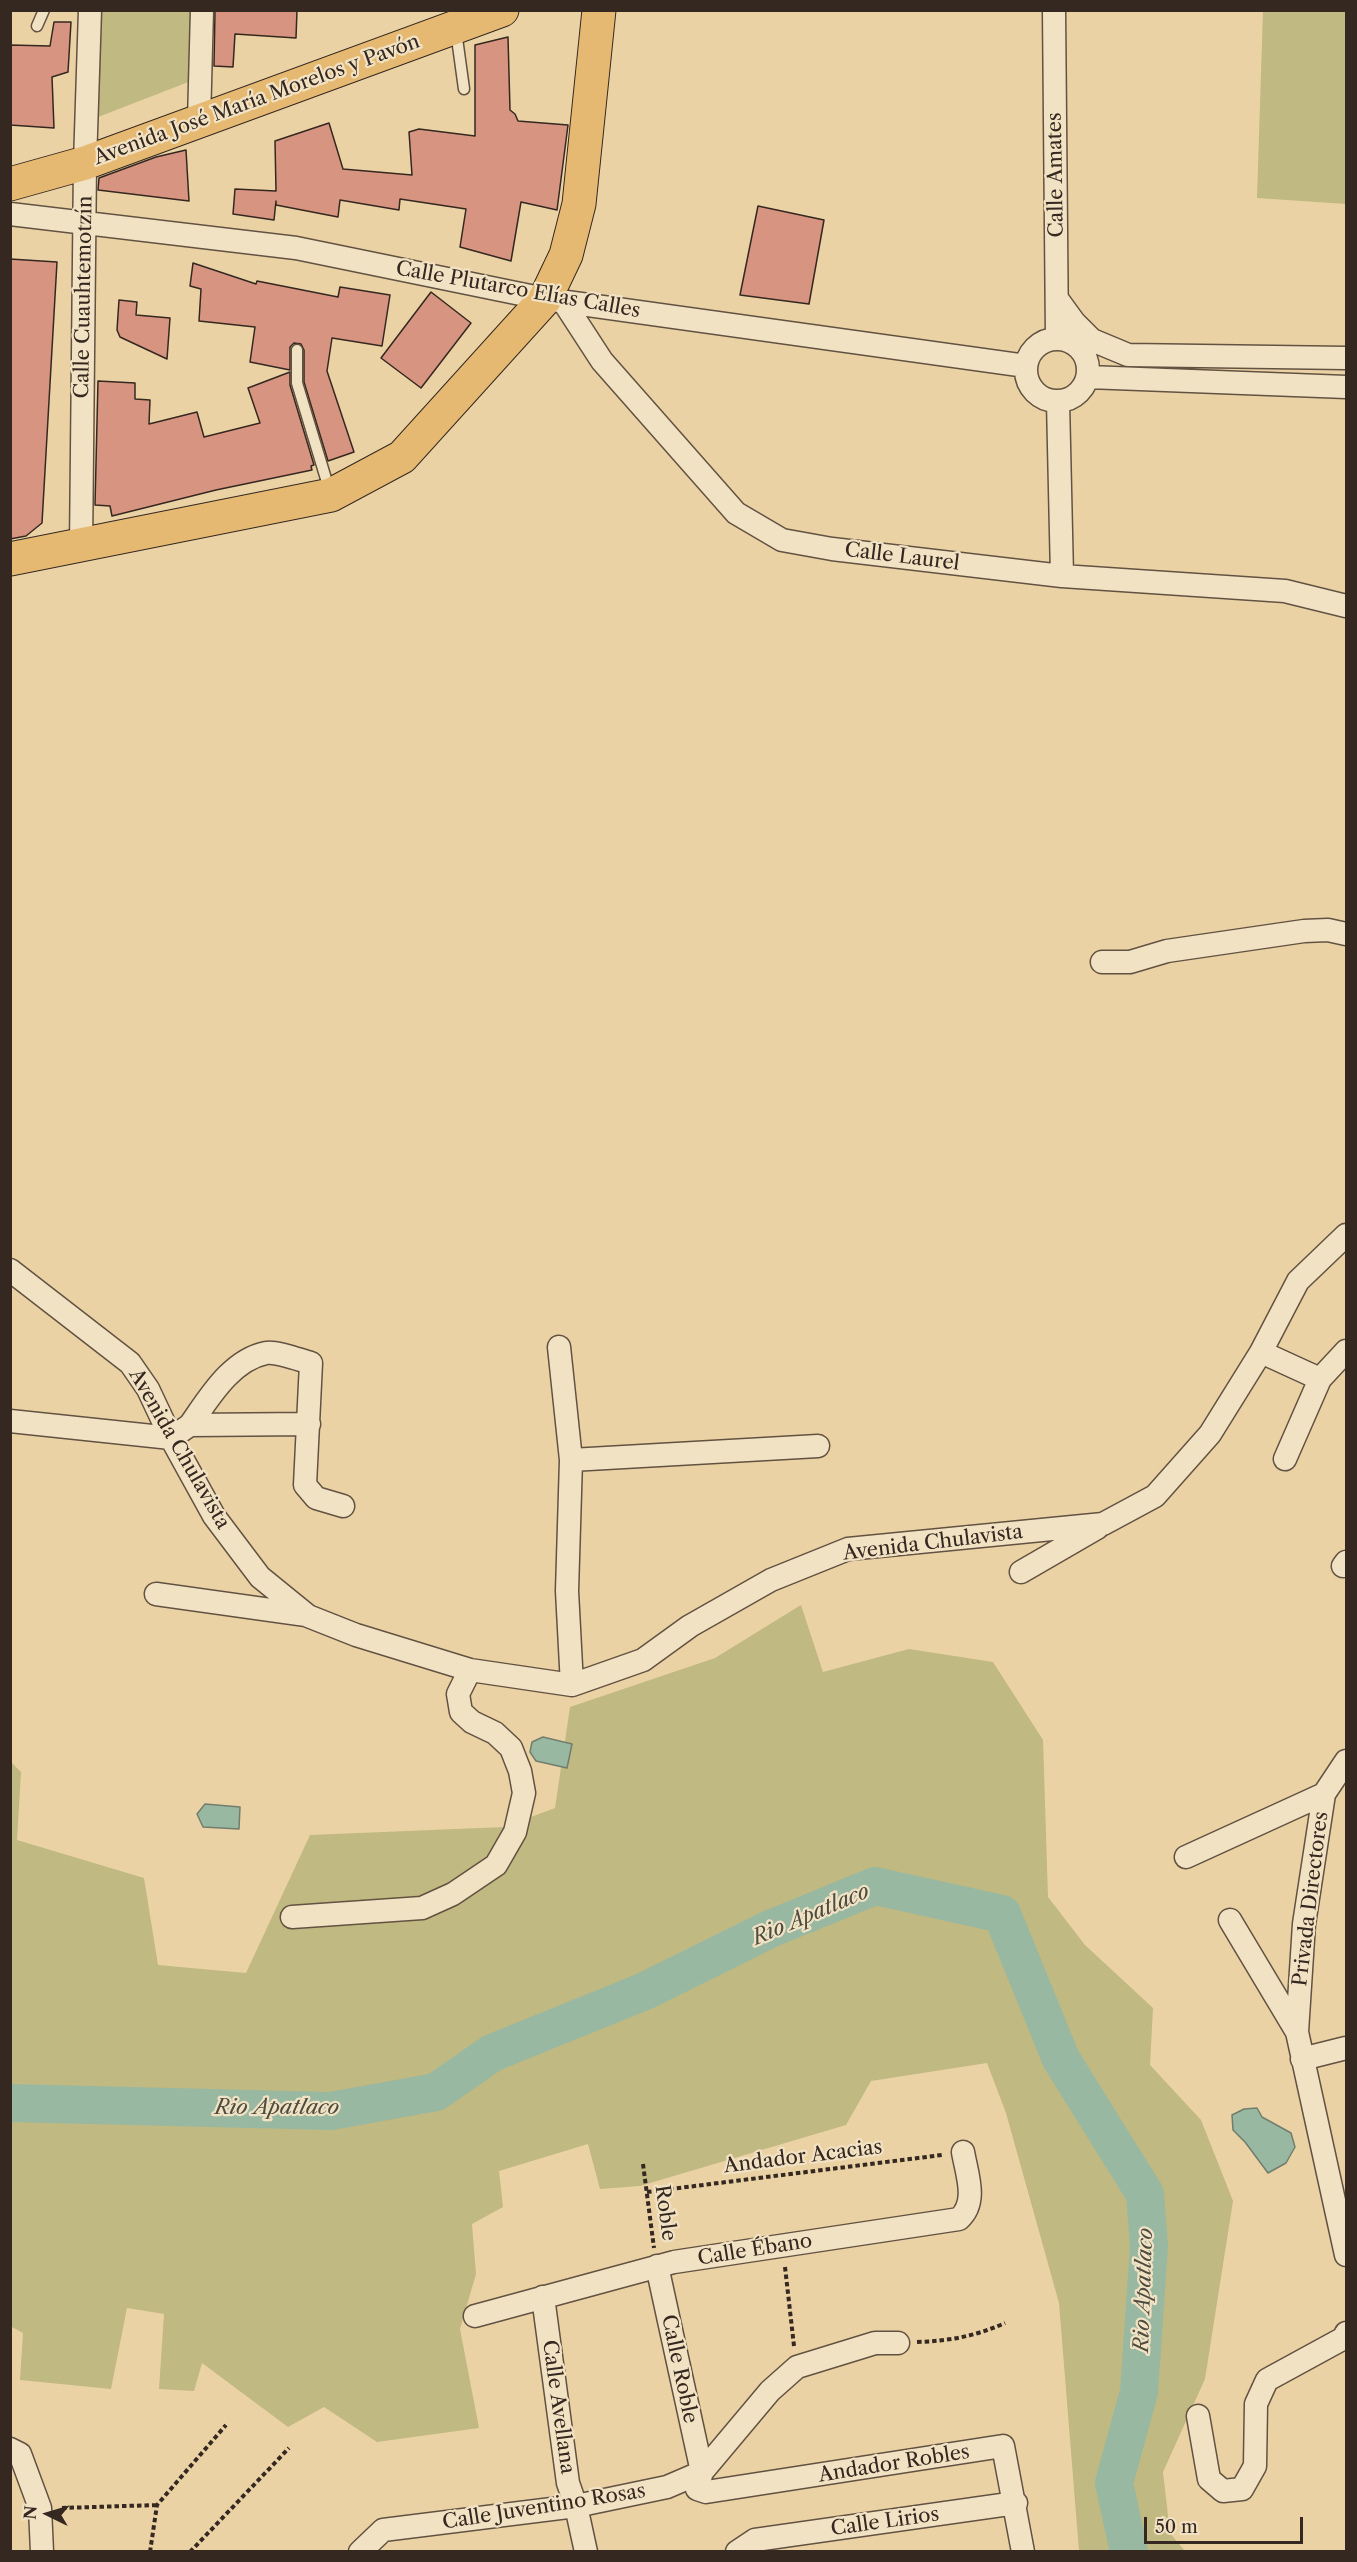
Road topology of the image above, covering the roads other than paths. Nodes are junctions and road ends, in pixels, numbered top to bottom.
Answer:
1 (44, 10) edge
2 (90, 10) edge
3 (202, 10) edge
4 (502, 10) edge
5 (599, 10) edge
6 (1054, 10) edge
7 (37, 26) dead end
8 (455, 28) junction
9 (464, 89) dead end
10 (199, 121) junction
11 (85, 163) junction
12 (10, 184) edge
13 (10, 214) edge
14 (85, 224) junction
15 (554, 300) junction
16 (1058, 300) junction
17 (1057, 339) junction
18 (297, 350) dead end
19 (1347, 358) edge
20 (1026, 366) junction
21 (1088, 377) junction
22 (1347, 387) edge
23 (1058, 402) junction
24 (331, 495) junction
25 (81, 547) junction
26 (10, 560) edge
27 (1062, 576) junction
28 (1347, 606) edge
29 (1347, 934) edge
30 (1102, 962) dead end
31 (1347, 1235) edge
32 (10, 1270) edge
33 (559, 1347) dead end
34 (1347, 1351) edge
35 (1261, 1352) junction
36 (1320, 1379) junction
37 (10, 1421) edge
38 (309, 1424) junction
39 (190, 1425) junction
40 (171, 1438) junction
41 (818, 1446) dead end
42 (1285, 1459) dead end
43 (572, 1460) junction
44 (343, 1506) dead end
45 (1103, 1524) junction
46 (1022, 1572) dead end
47 (156, 1594) dead end
48 (308, 1616) junction
49 (470, 1670) junction
50 (572, 1685) junction
51 (1347, 1761) edge
52 (1324, 1794) junction
53 (1186, 1857) dead end
54 (292, 1917) dead end
55 (1230, 1920) dead end
56 (1297, 2032) junction
57 (1347, 2048) edge
58 (1302, 2059) junction
59 (963, 2152) road end
60 (1347, 2255) edge
61 (657, 2266) junction
62 (543, 2297) junction
63 (475, 2316) dead end
64 (1347, 2332) edge
65 (898, 2343) road end
66 (1198, 2416) dead end
67 (15, 2452) edge
68 (702, 2472) junction
69 (1016, 2503) junction
70 (576, 2506) junction
71 (746, 2546) edge
72 (42, 2552) edge
73 (360, 2552) edge
74 (586, 2552) edge
75 (1023, 2552) edge

1 - 7 lane
2 - 11 street, Calle Cuauhtemotzín
3 - 10 street
4 - 8 main road, Avenida José María Morelos y Pavón
5 - 15 main road
6 - 16 street, Calle Amates
8 - 9 lane
8 - 10 main road, Avenida José María Morelos y Pavón
10 - 11 main road, Avenida José María Morelos y Pavón
11 - 12 main road, Avenida José María Morelos y Pavón
11 - 14 street, Calle Cuauhtemotzín
13 - 14 street, Calle Plutarco Elías Calles
14 - 15 street, Calle Plutarco Elías Calles
14 - 25 street, Calle Cuauhtemotzín
15 - 20 street, Calle Plutarco Elías Calles
15 - 24 main road
15 - 27 street, Calle Laurel
16 - 17 street, Calle Amates
16 - 19 street
17 - 20 street
17 - 21 street
18 - 24 lane
20 - 23 street
21 - 22 street
21 - 23 street
23 - 27 street
24 - 25 main road
25 - 26 main road
27 - 28 street, Calle Laurel
29 - 30 street
31 - 35 street, Avenida Chulavista
32 - 40 street, Avenida Chulavista
33 - 43 street
34 - 36 street
35 - 36 street
35 - 45 street, Avenida Chulavista
36 - 42 street
37 - 40 street
38 - 39 street
38 - 39 street
38 - 44 street
39 - 40 street
40 - 48 street, Avenida Chulavista
41 - 43 street
43 - 50 street
45 - 46 street
45 - 50 street, Avenida Chulavista
47 - 48 street
48 - 49 street, Avenida Chulavista
49 - 50 street, Avenida Chulavista
49 - 54 street
51 - 52 street, Privada Directores
52 - 53 street
52 - 56 street, Privada Directores
55 - 56 street
56 - 58 street, Privada Directores
57 - 58 street
58 - 60 street, Privada Directores
59 - 61 street, Calle Ébano
61 - 62 street, Calle Ébano
61 - 68 street, Calle Roble
62 - 63 street, Calle Ébano
62 - 70 street, Calle Avellana
64 - 66 street
65 - 68 street, Calle Juventino Rosas
67 - 72 street
68 - 69 street, Andador Robles
68 - 70 street, Calle Juventino Rosas
69 - 71 street, Calle Lirios
69 - 75 street, Andador Robles
70 - 73 street, Calle Juventino Rosas
70 - 74 street, Calle Avellana

